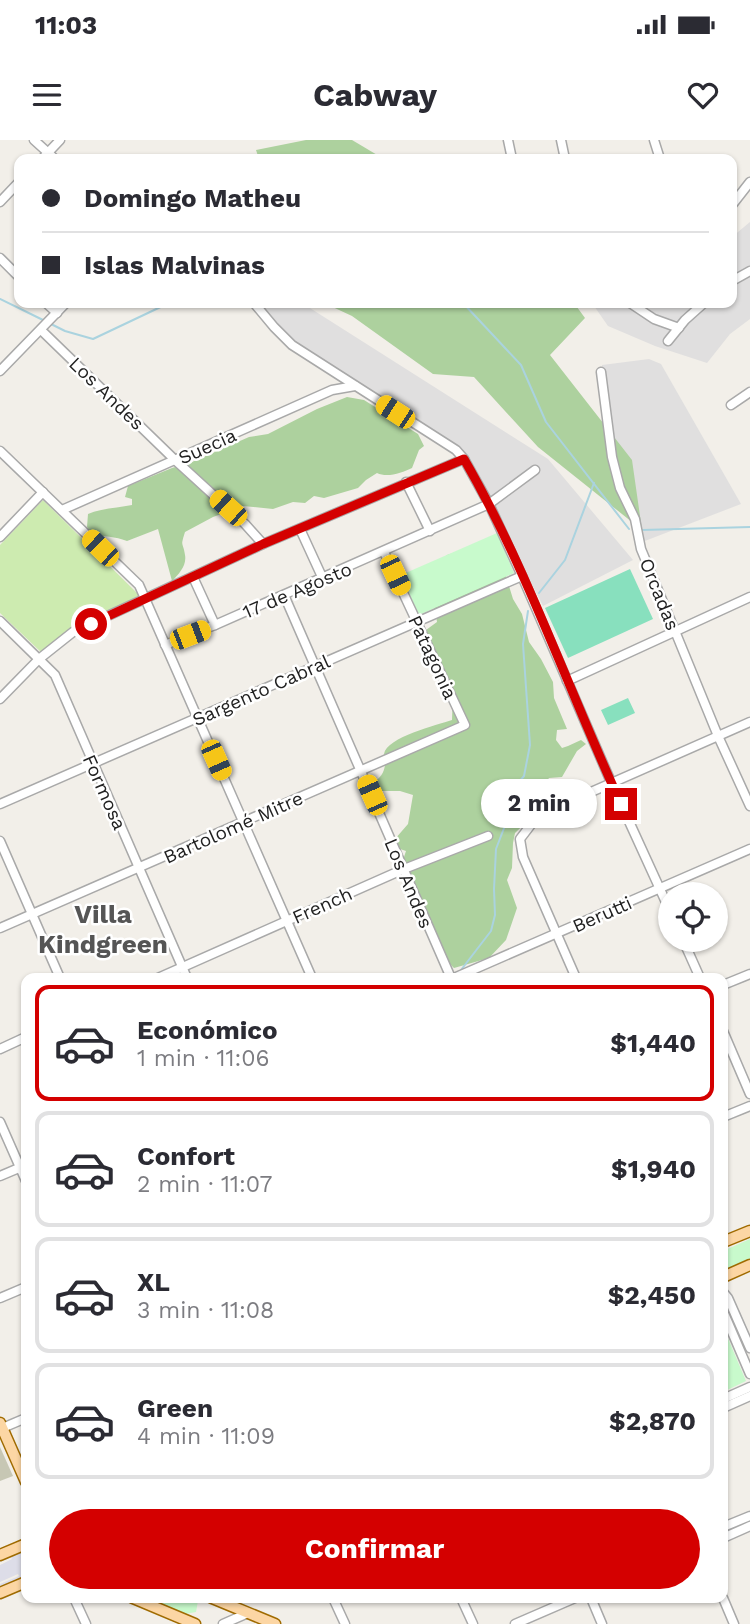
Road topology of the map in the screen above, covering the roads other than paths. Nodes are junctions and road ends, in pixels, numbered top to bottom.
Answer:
1 (34, 140) edge
2 (646, 140) edge
3 (46, 154) edge
4 (658, 154) edge
5 (750, 183) edge
6 (14, 187) edge
7 (737, 199) edge
8 (0, 202) edge
9 (0, 258) edge
10 (14, 272) edge
11 (51, 308) edge
12 (61, 308) edge
13 (258, 308) edge
14 (637, 308) edge
15 (699, 308) edge
16 (56, 314) junction
17 (679, 328) junction
18 (42, 329) junction
19 (668, 341) dead end
20 (0, 372) edge
21 (601, 372) dead end
22 (355, 386) junction
23 (750, 392) edge
24 (731, 405) dead end
25 (0, 451) edge
26 (464, 459) junction
27 (175, 460) junction
28 (536, 470) dead end
29 (406, 482) junction
30 (44, 492) junction
31 (489, 504) junction
32 (62, 510) junction
33 (300, 529) junction
34 (430, 531) junction
35 (0, 537) edge
36 (263, 544) junction
37 (384, 552) junction
38 (522, 576) junction
39 (193, 577) junction
40 (323, 579) junction
41 (284, 595) junction
42 (750, 597) edge
43 (146, 598) junction
44 (0, 621) edge
45 (417, 622) junction
46 (215, 625) junction
47 (675, 631) junction
48 (165, 645) junction
49 (39, 659) junction
50 (316, 666) junction
51 (567, 681) junction
52 (0, 699) edge
53 (197, 718) junction
54 (750, 722) edge
55 (465, 725) joint
56 (718, 736) junction
57 (92, 763) junction
58 (361, 771) junction
59 (611, 782) junction
60 (0, 804) edge
61 (750, 806) edge
62 (243, 822) junction
63 (488, 836) dead end
64 (0, 841) edge
65 (750, 849) edge
66 (138, 868) junction
67 (404, 869) junction
68 (674, 882) edge
69 (658, 884) edge
70 (658, 889) edge
71 (32, 914) junction
72 (288, 921) junction
73 (0, 928) edge
74 (556, 934) junction
75 (688, 952) edge
76 (182, 967) junction
77 (58, 973) edge
78 (169, 973) edge
79 (185, 973) edge
80 (310, 973) edge
81 (450, 973) edge
82 (464, 973) edge
83 (574, 973) edge
84 (698, 973) edge
85 (750, 974) edge
86 (728, 983) edge
87 (21, 1039) edge
88 (728, 1043) edge
89 (0, 1049) edge
90 (750, 1094) edge
91 (750, 1106) edge
92 (728, 1116) edge
93 (0, 1122) edge
94 (21, 1162) edge
95 (21, 1167) edge
96 (0, 1176) edge
97 (750, 1231) edge
98 (728, 1240) edge
99 (750, 1265) edge
100 (728, 1275) edge
101 (21, 1289) edge
102 (0, 1298) edge
103 (728, 1298) edge
104 (728, 1323) edge
105 (750, 1348) edge
106 (750, 1374) edge
107 (750, 1387) edge
108 (750, 1396) edge
109 (728, 1397) edge
110 (728, 1406) edge
111 (21, 1420) edge
112 (1, 1427) edge
113 (21, 1471) edge
114 (750, 1516) edge
115 (728, 1525) edge
116 (750, 1526) edge
117 (728, 1536) edge
118 (21, 1546) edge
119 (0, 1555) edge
120 (21, 1584) edge
121 (0, 1593) edge
122 (76, 1603) edge
123 (145, 1603) edge
124 (224, 1603) edge
125 (335, 1603) edge
126 (463, 1603) edge
127 (563, 1603) edge
128 (593, 1603) edge
129 (725, 1603) edge
130 (248, 1613) junction
131 (86, 1624) edge
132 (195, 1624) edge
133 (223, 1624) edge
134 (275, 1624) edge
135 (345, 1624) edge
136 (473, 1624) edge
137 (514, 1624) edge
138 (602, 1624) edge
139 (734, 1624) edge

1 - 3 street
2 - 4 street
5 - 7 street
6 - 8 street
9 - 10 street
11 - 16 street
12 - 16 street
13 - 22 street
14 - 17 street
15 - 17 street
16 - 18 street
17 - 19 street
18 - 20 street
18 - 27 street, Los Andes
21 - 47 street, Orcadas
22 - 26 street
22 - 27 street, Suecia
23 - 24 street
25 - 30 street
26 - 29 street
26 - 31 street
27 - 32 street, Suecia
27 - 36 street, Los Andes
28 - 31 street, 17 de Agosto
29 - 33 street
29 - 34 street
30 - 32 street
30 - 35 street
31 - 34 street, 17 de Agosto
31 - 38 street
32 - 43 street
33 - 36 street
33 - 40 street
34 - 37 street, 17 de Agosto
36 - 39 street
37 - 40 street, 17 de Agosto
37 - 45 street, Patagonia
38 - 45 street, Sargento Cabral
38 - 51 street
39 - 43 street
39 - 46 street
40 - 41 street, 17 de Agosto
41 - 46 street, 17 de Agosto
41 - 50 street, Los Andes
42 - 47 street
43 - 48 street
43 - 49 street
44 - 49 street, Formosa
45 - 50 street, Sargento Cabral
45 - 55 street, Patagonia
46 - 48 street, 17 de Agosto
47 - 51 street
47 - 56 street, Orcadas
48 - 53 street
49 - 52 street
49 - 57 street, Formosa
50 - 53 street, Sargento Cabral
50 - 58 street, Los Andes
51 - 59 street
53 - 57 street, Sargento Cabral
53 - 62 street
54 - 56 street
55 - 58 street, Bartolomé Mitre
56 - 59 street
56 - 61 street, Orcadas
57 - 60 street, Sargento Cabral
57 - 66 street, Formosa
58 - 62 street, Bartolomé Mitre
58 - 67 street, Los Andes
59 - 69 street
59 - 74 street
62 - 66 street, Bartolomé Mitre
62 - 72 street
63 - 67 street, French
64 - 71 street
65 - 68 street, Berutti
66 - 71 street, Bartolomé Mitre
66 - 76 street, Formosa
67 - 72 street, French
67 - 81 street, Los Andes
70 - 74 street, Berutti
71 - 73 street, Bartolomé Mitre
71 - 77 street
72 - 76 street, French
72 - 80 street
74 - 82 street, Berutti
74 - 83 street
75 - 84 street
76 - 78 street, French
76 - 79 street, Formosa
85 - 86 street
87 - 89 street
88 - 90 street
91 - 92 street
93 - 94 street
95 - 96 street
97 - 98 main road
99 - 100 main road
101 - 102 street
103 - 105 street
104 - 106 street
107 - 109 street
108 - 110 street
111 - 112 street
112 - 113 main road
114 - 115 street
116 - 117 street
118 - 119 main road
120 - 121 main road
122 - 131 street
123 - 132 main road
124 - 130 main road
125 - 135 street
126 - 136 street
127 - 137 street
128 - 138 street
129 - 139 street
130 - 133 street
130 - 134 main road

